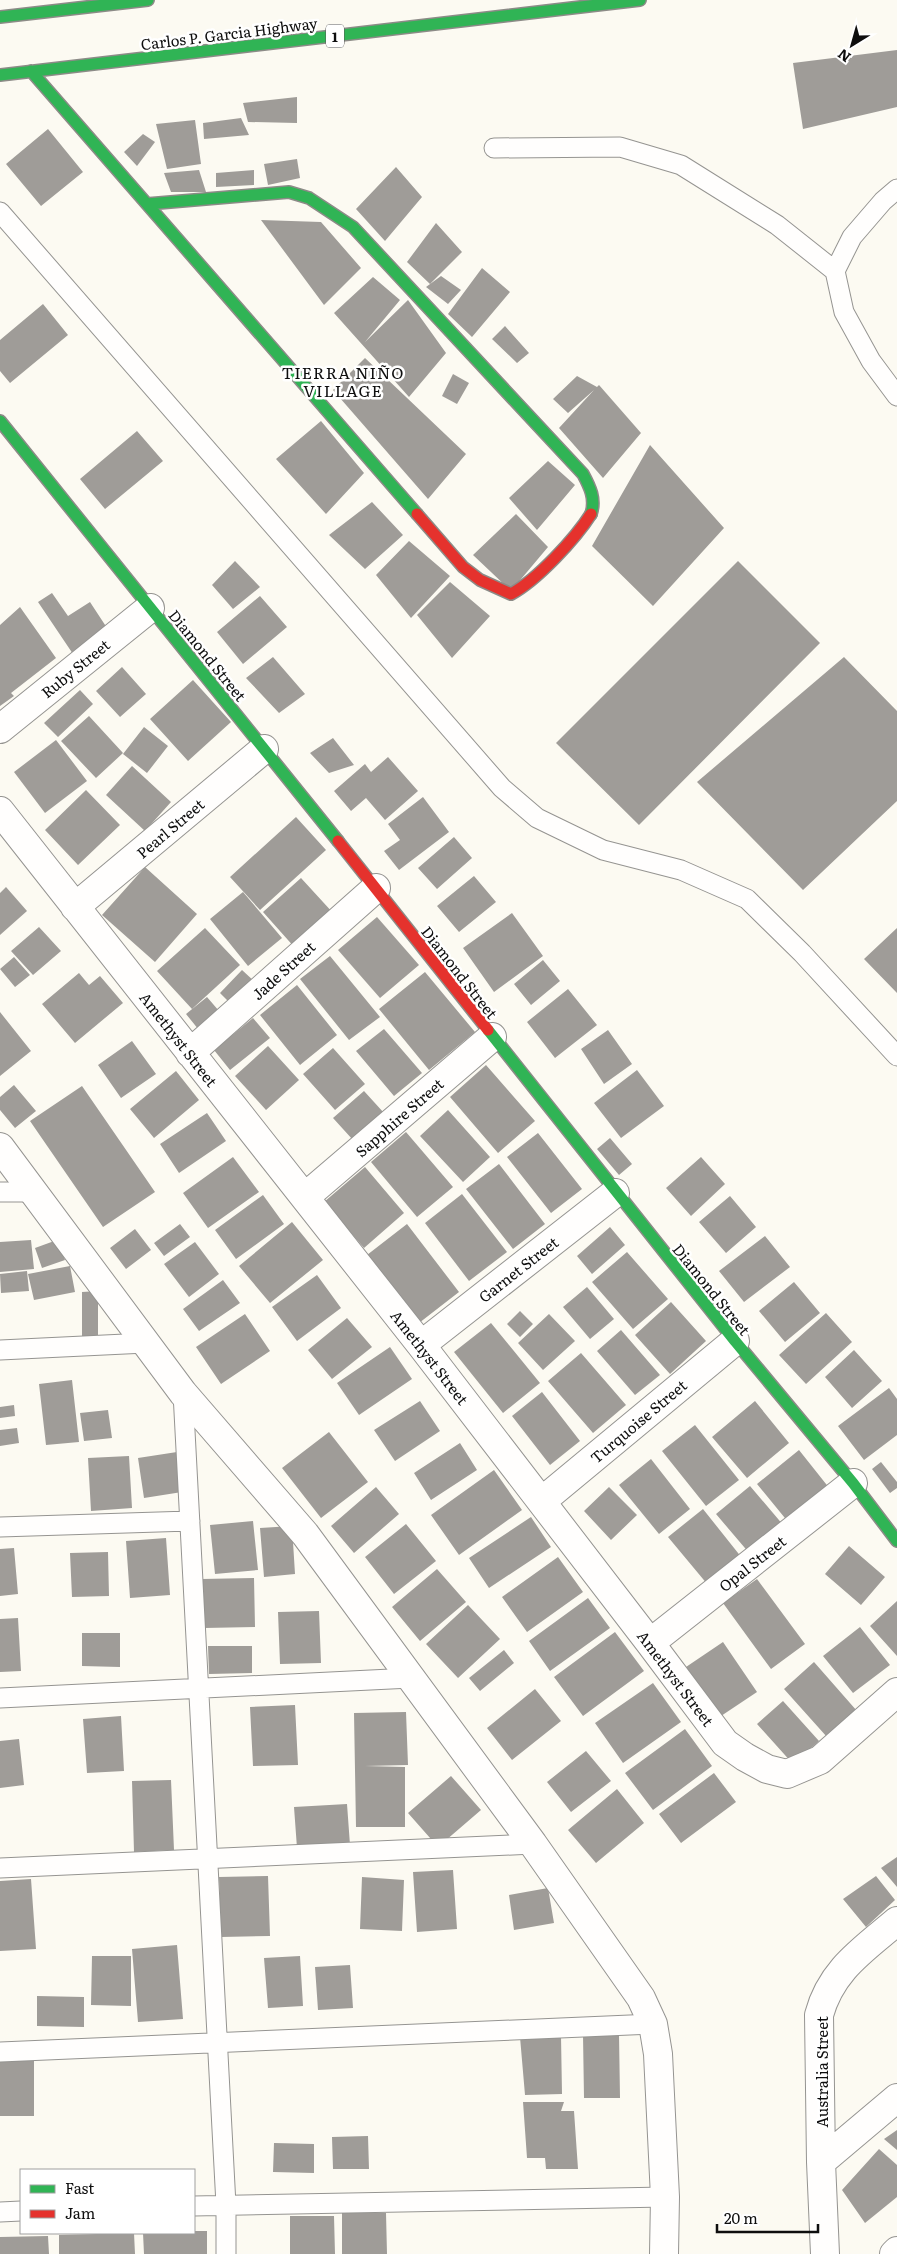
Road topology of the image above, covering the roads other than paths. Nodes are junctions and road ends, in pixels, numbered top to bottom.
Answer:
1 (148, 0) edge
2 (632, 0) edge
3 (0, 17) edge
4 (31, 71) junction
5 (0, 75) edge
6 (494, 148) dead end
7 (897, 189) edge
8 (147, 204) junction
9 (0, 212) edge
10 (835, 271) junction
11 (897, 396) edge
12 (3, 430) edge
13 (150, 608) junction
14 (0, 729) edge
15 (264, 748) junction
16 (0, 811) edge
17 (376, 888) junction
18 (75, 907) junction
19 (492, 1037) junction
20 (190, 1053) junction
21 (897, 1056) edge
22 (0, 1147) edge
23 (0, 1192) edge
24 (34, 1192) junction
25 (615, 1193) junction
26 (305, 1197) junction
27 (734, 1342) junction
28 (146, 1343) junction
29 (421, 1345) junction
30 (0, 1350) edge
31 (183, 1393) junction
32 (853, 1483) junction
33 (542, 1501) junction
34 (190, 1521) junction
35 (0, 1527) edge
36 (897, 1540) edge
37 (650, 1643) junction
38 (412, 1678) junction
39 (199, 1688) junction
40 (897, 1692) edge
41 (0, 1698) edge
42 (533, 1844) junction
43 (208, 1858) junction
44 (0, 1868) edge
45 (897, 1921) edge
46 (653, 2024) junction
47 (217, 2042) junction
48 (0, 2052) edge
49 (897, 2098) edge
50 (821, 2162) junction
51 (665, 2197) junction
52 (226, 2204) junction
53 (195, 2206) edge
54 (20, 2211) edge
55 (0, 2212) edge
56 (897, 2251) edge
57 (226, 2254) edge
58 (664, 2254) edge
59 (825, 2254) edge
60 (894, 2254) edge

1 - 3 main road
2 - 4 main road, Carlos P. Garcia Highway / 1
4 - 5 main road, Carlos P. Garcia Highway / 1
4 - 8 main road
6 - 10 lane
7 - 10 lane
8 - 8 main road
9 - 21 lane
10 - 11 lane
12 - 13 main road, Diamond Street
13 - 14 street, Ruby Street
13 - 15 main road, Diamond Street
15 - 17 main road, Diamond Street
15 - 18 street, Pearl Street
16 - 18 street, Amethyst Street
17 - 19 main road, Diamond Street
17 - 20 street, Jade Street
18 - 20 street, Amethyst Street
19 - 25 main road, Diamond Street
19 - 26 street, Sapphire Street
20 - 26 street, Amethyst Street
22 - 24 street
23 - 24 lane
24 - 28 street
25 - 27 main road, Diamond Street
25 - 29 street, Garnet Street
26 - 29 street, Amethyst Street
27 - 32 main road, Diamond Street
27 - 33 street, Turquoise Street
28 - 30 lane
28 - 31 street
29 - 33 street, Amethyst Street
31 - 34 lane
31 - 38 street
32 - 36 main road, Diamond Street
32 - 37 street, Opal Street
33 - 37 street, Amethyst Street
34 - 35 lane
34 - 39 lane
37 - 40 street, Amethyst Street
38 - 39 lane
38 - 42 street
39 - 41 lane
39 - 43 lane
42 - 43 lane
42 - 46 street
43 - 44 lane
43 - 47 lane
45 - 50 street, Australia Street
46 - 47 lane
46 - 51 street
47 - 48 lane
47 - 52 lane
49 - 50 street
50 - 59 street, Australia Street
51 - 52 lane
51 - 58 street
52 - 53 lane
52 - 57 lane
54 - 55 lane
56 - 60 street

